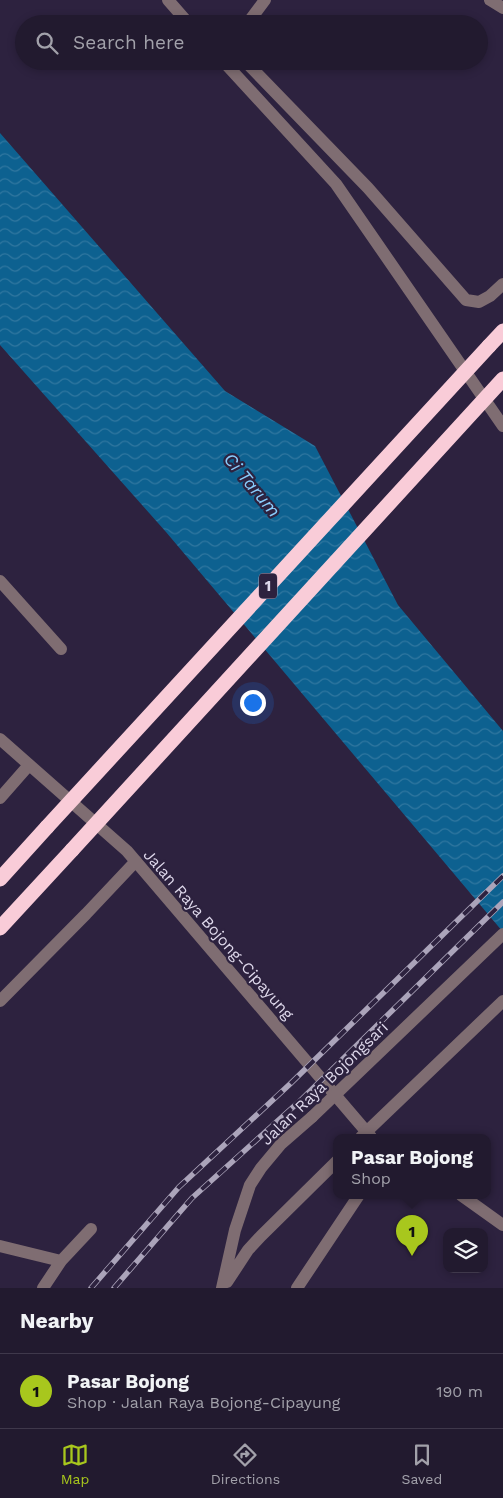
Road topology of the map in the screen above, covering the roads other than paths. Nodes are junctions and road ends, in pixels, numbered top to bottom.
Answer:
1 (168, 0) edge
2 (264, 0) edge
3 (490, 0) edge
4 (503, 8) edge
5 (181, 15) edge
6 (253, 15) edge
7 (231, 70) edge
8 (254, 70) edge
9 (503, 284) edge
10 (503, 330) edge
11 (503, 379) edge
12 (503, 426) edge
13 (0, 581) edge
14 (61, 649) dead end
15 (0, 739) edge
16 (29, 765) junction
17 (0, 798) edge
18 (136, 861) junction
19 (0, 879) edge
20 (0, 928) edge
21 (503, 934) edge
22 (0, 1001) edge
23 (503, 1001) edge
24 (364, 1134) edge
25 (368, 1134) edge
26 (333, 1165) edge
27 (356, 1199) edge
28 (467, 1199) edge
29 (503, 1225) edge
30 (92, 1229) dead end
31 (0, 1246) edge
32 (61, 1261) junction
33 (44, 1288) edge
34 (222, 1288) edge
35 (297, 1288) edge

1 - 5 street
2 - 6 street
3 - 4 street
7 - 12 street
8 - 9 street
10 - 19 highway, 1, bridge
11 - 20 highway, 1, bridge
13 - 14 street
15 - 16 street, Jalan Raya Bojong-Cipayung
16 - 17 street
16 - 18 street, Jalan Raya Bojong-Cipayung
18 - 22 street
18 - 25 street, Jalan Raya Bojong-Cipayung
21 - 34 street, Jalan Raya Bojongsari, bridge
23 - 24 street, bridge
26 - 34 street, Jalan Raya Bojongsari
27 - 35 street
28 - 29 street
30 - 32 street
31 - 32 street
32 - 33 street

